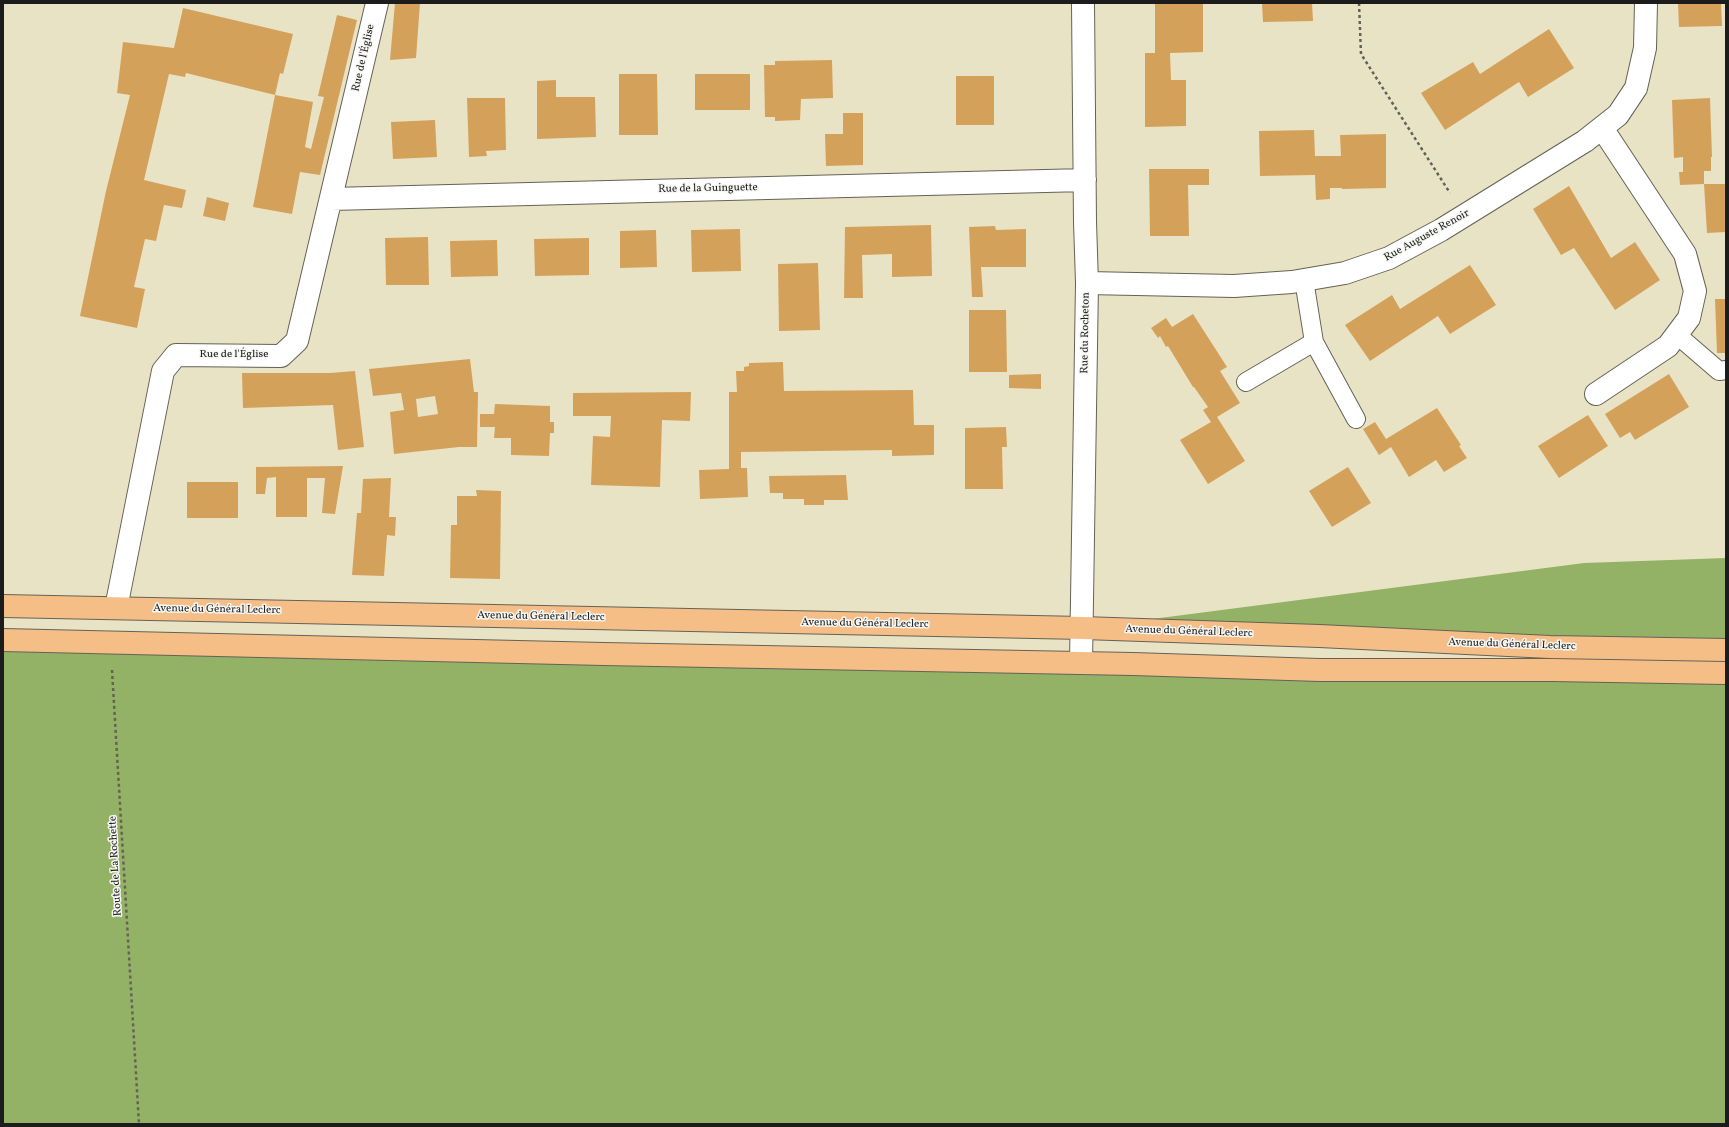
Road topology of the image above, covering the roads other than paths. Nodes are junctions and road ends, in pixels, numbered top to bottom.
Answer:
1 (377, 3) edge
2 (1083, 3) edge
3 (1646, 3) edge
4 (1602, 128) junction
5 (1085, 180) junction
6 (331, 199) junction
7 (1304, 280) junction
8 (1087, 283) junction
9 (1676, 334) junction
10 (1314, 342) junction
11 (1726, 370) edge
12 (1246, 382) dead end
13 (1596, 394) dead end
14 (1356, 418) dead end
15 (3, 606) edge
16 (116, 608) junction
17 (1083, 628) junction
18 (3, 640) edge
19 (1726, 650) edge
20 (1081, 663) junction
21 (1726, 673) edge

1 - 6 street, Rue de l'Église
2 - 5 street, Rue du Rocheton
3 - 4 street, Rue Auguste Renoir
4 - 7 street, Rue Auguste Renoir
4 - 9 street
5 - 6 street, Rue de la Guinguette
5 - 8 street, Rue du Rocheton
6 - 16 street, Rue de l'Église
7 - 8 street, Rue Auguste Renoir
7 - 10 lane
8 - 17 street, Rue du Rocheton
9 - 11 lane
9 - 13 street
10 - 12 lane
10 - 14 lane
15 - 16 main road, Avenue du Général Leclerc
16 - 17 main road, Avenue du Général Leclerc
17 - 19 main road, Avenue du Général Leclerc
17 - 20 street, Rue du Rocheton
18 - 20 main road
20 - 21 main road

